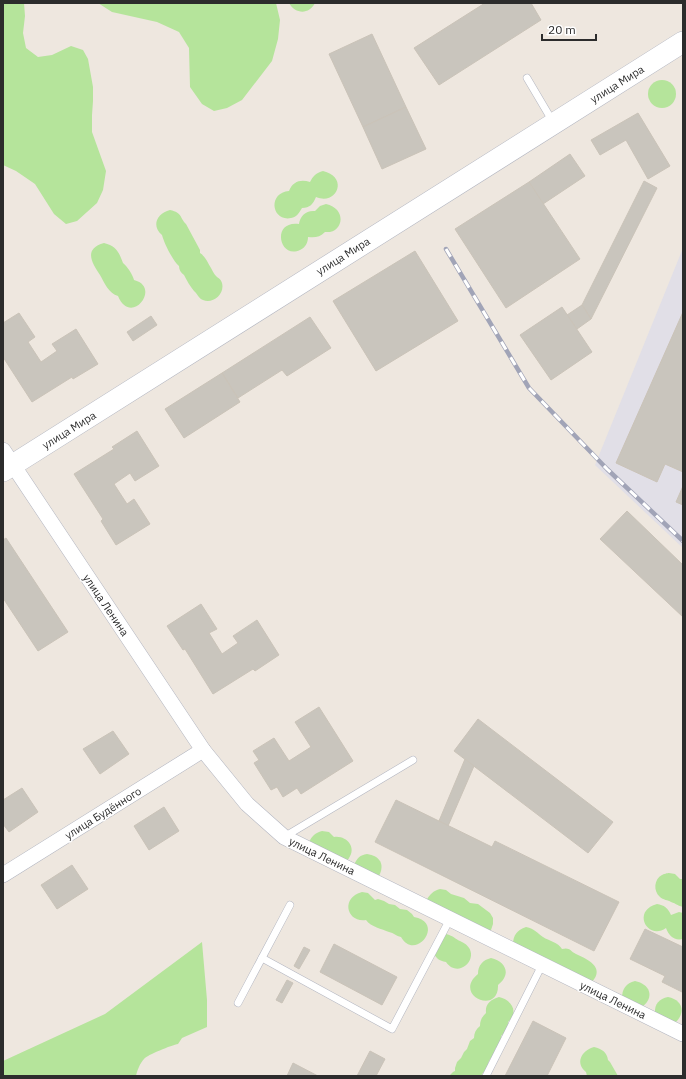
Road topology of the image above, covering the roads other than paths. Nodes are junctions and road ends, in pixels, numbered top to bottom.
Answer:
1 (683, 42) edge
2 (527, 78) dead end
3 (554, 124) junction
4 (6, 462) edge
5 (203, 750) junction
6 (413, 760) dead end
7 (284, 837) junction
8 (3, 875) edge
9 (290, 905) dead end
10 (450, 919) junction
11 (262, 958) junction
12 (542, 965) junction
13 (238, 1003) dead end
14 (683, 1034) edge
15 (486, 1076) edge

1 - 3 main road, улица Мира
2 - 3 lane
3 - 4 main road, улица Мира
4 - 5 street, улица Ленина
5 - 7 street, улица Ленина
5 - 8 street, улица Будённого
6 - 7 lane
7 - 10 street, улица Ленина
9 - 11 lane
10 - 11 lane
10 - 12 street, улица Ленина
11 - 13 lane
12 - 14 street, улица Ленина
12 - 15 lane

